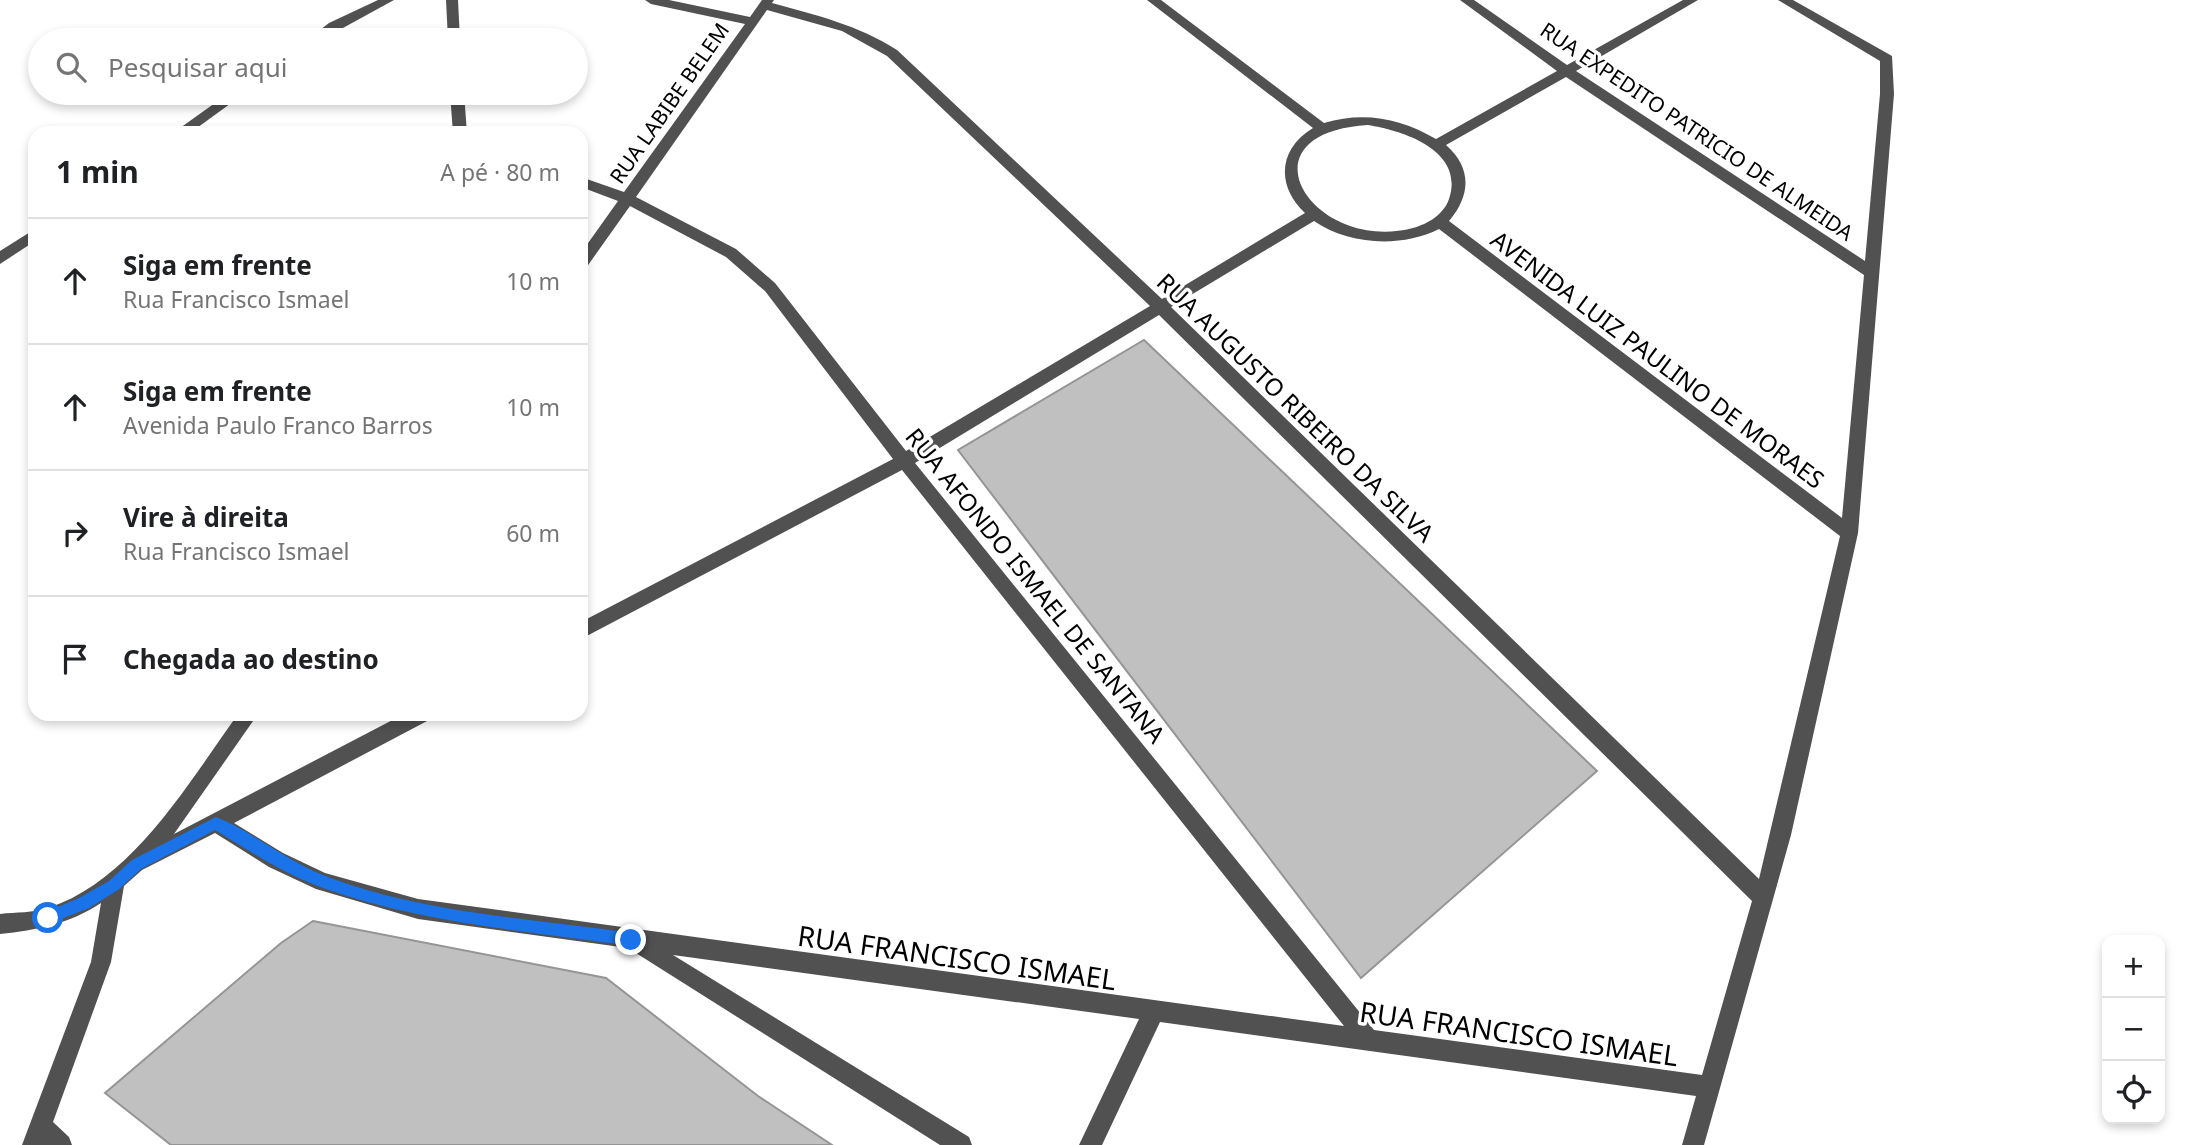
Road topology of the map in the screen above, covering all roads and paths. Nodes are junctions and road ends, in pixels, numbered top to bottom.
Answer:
1 (388, 0) edge
2 (452, 0) edge
3 (651, 0) edge
4 (1153, 0) edge
5 (1466, 0) edge
6 (1692, 0) edge
7 (1784, 0) edge
8 (766, 3) edge
9 (755, 22) junction
10 (331, 28) edge
11 (453, 28) edge
12 (1566, 71) junction
13 (221, 105) edge
14 (458, 105) edge
15 (190, 126) edge
16 (459, 126) edge
17 (1322, 128) junction
18 (1437, 144) junction
19 (588, 184) edge
20 (629, 199) junction
21 (1314, 214) junction
22 (1439, 221) junction
23 (28, 239) edge
24 (588, 255) edge
25 (0, 259) edge
26 (1871, 272) junction
27 (1161, 307) junction
28 (904, 461) junction
29 (1849, 533) junction
30 (588, 627) edge
31 (244, 721) edge
32 (409, 721) edge
33 (216, 823) junction
34 (137, 864) junction
35 (114, 886) junction
36 (1762, 896) junction
37 (0, 924) edge
38 (631, 940) junction
39 (1154, 1012) junction
40 (1370, 1042) junction
41 (1708, 1087) junction
42 (37, 1135) edge
43 (61, 1145) edge
44 (961, 1145) edge
45 (1090, 1145) edge
46 (1693, 1145) edge

1 - 10 street
2 - 11 street
3 - 9 street
4 - 17 street
5 - 12 street, RUA EXPEDITO PATRICIO DE ALMEIDA
6 - 12 street
7 - 26 street
8 - 9 street, RUA LABIBE BELEM
8 - 27 street, RUA AUGUSTO RIBEIRO DA SILVA
9 - 20 street, RUA LABIBE BELEM
12 - 18 street
12 - 26 street, RUA EXPEDITO PATRICIO DE ALMEIDA
13 - 15 street
14 - 16 street
17 - 18 street
17 - 21 street
18 - 22 street
19 - 20 street, RUA AFONDO ISMAEL DE SANTANA
20 - 24 street, RUA LABIBE BELEM
20 - 28 street, RUA AFONDO ISMAEL DE SANTANA
21 - 22 street
21 - 27 street
22 - 29 street, AVENIDA LUIZ PAULINO DE MORAES
23 - 25 street
26 - 29 street
27 - 28 street
27 - 36 street, RUA AUGUSTO RIBEIRO DA SILVA
28 - 30 street
28 - 40 street, RUA AFONDO ISMAEL DE SANTANA
29 - 36 street
31 - 34 street
32 - 33 street
33 - 34 street
33 - 38 street, RUA FRANCISCO ISMAEL
34 - 35 street
35 - 37 street
35 - 42 street
36 - 41 street
38 - 39 street, RUA FRANCISCO ISMAEL
38 - 44 street
39 - 40 street, RUA FRANCISCO ISMAEL
39 - 45 street
40 - 41 street, RUA FRANCISCO ISMAEL
41 - 46 street
42 - 43 street

